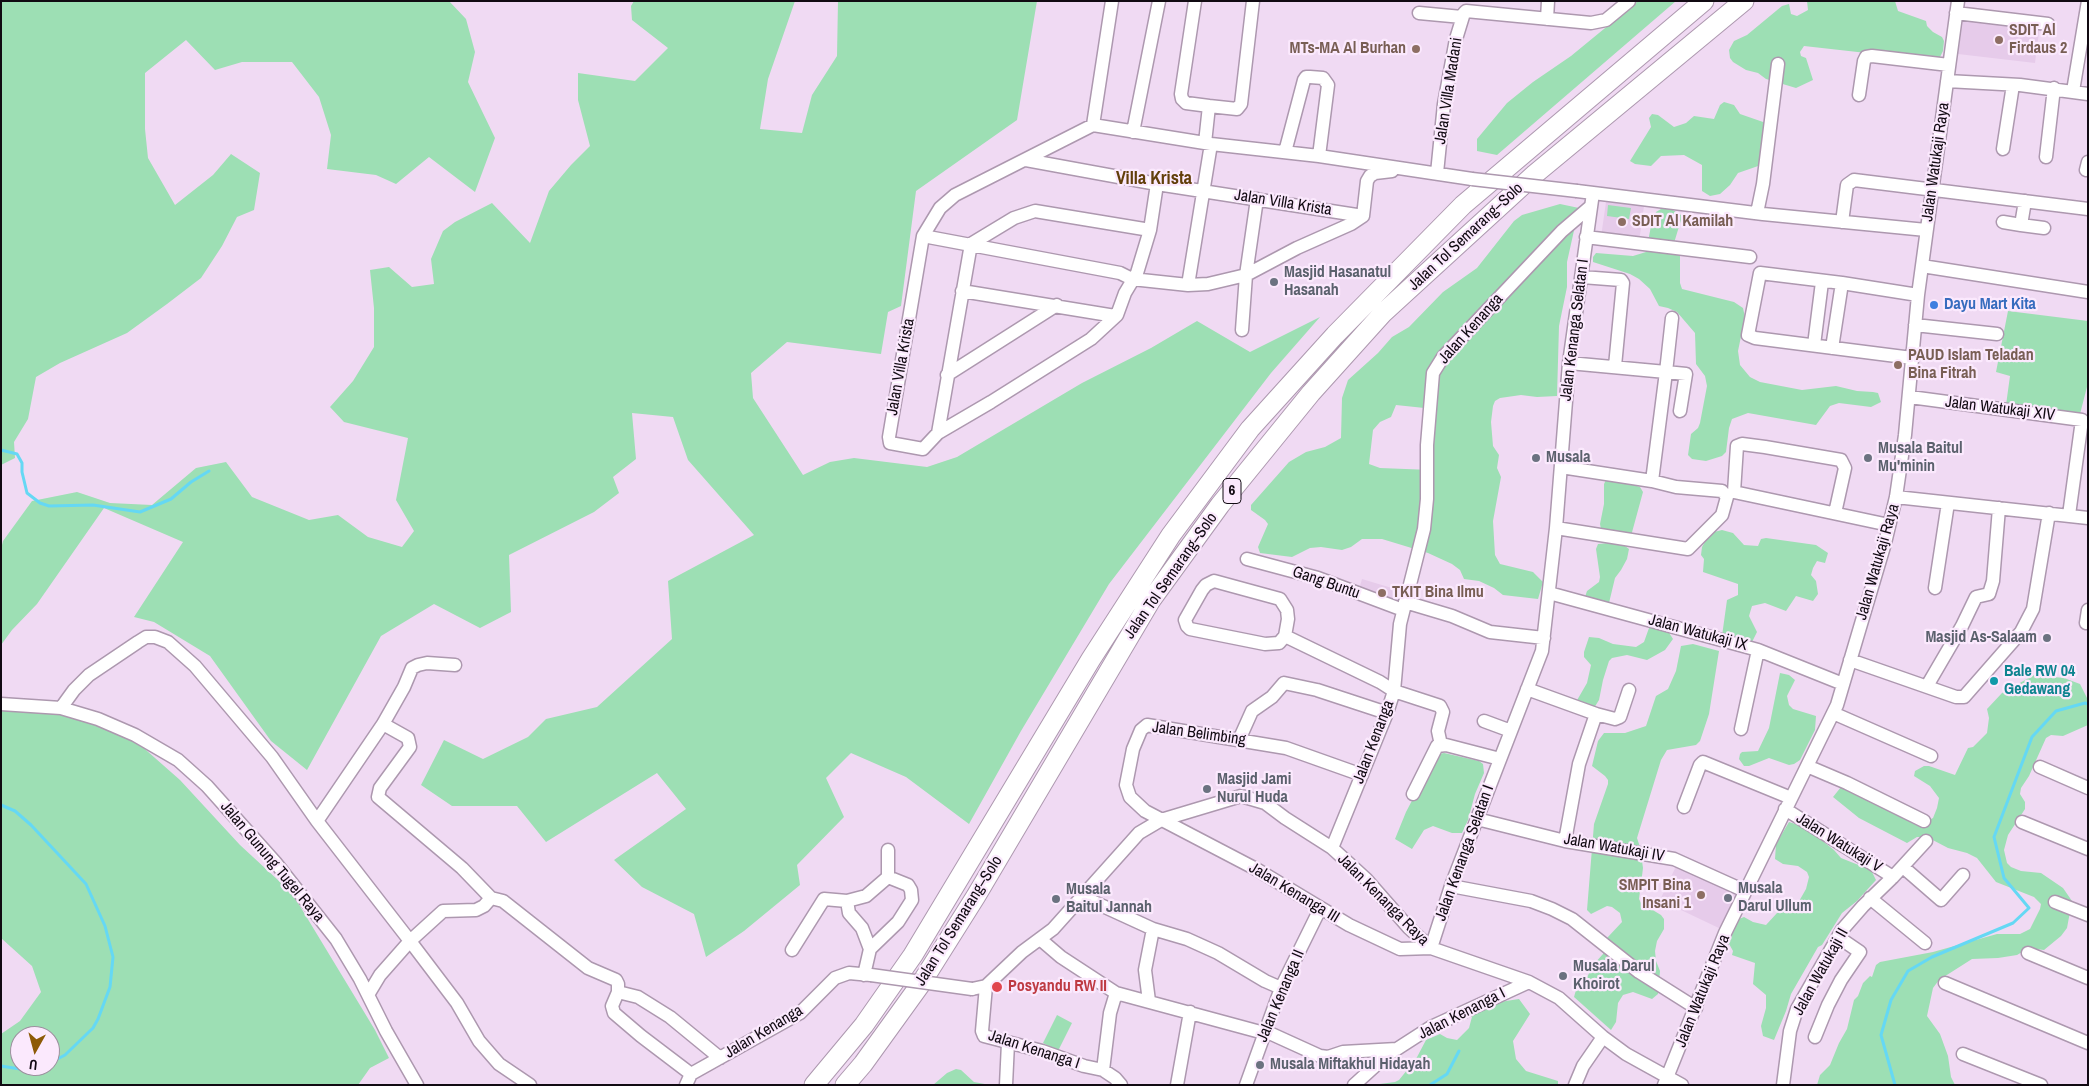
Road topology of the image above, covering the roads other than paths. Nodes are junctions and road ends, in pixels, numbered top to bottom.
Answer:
1 (1112, 1) edge
2 (1159, 1) edge
3 (1195, 1) edge
4 (1253, 1) edge
5 (1548, 1) edge
6 (1629, 1) edge
7 (1704, 1) edge
8 (1744, 1) edge
9 (2088, 1) edge
10 (1957, 7) edge
11 (1419, 13) dead end
12 (1464, 14) junction
13 (1547, 19) junction
14 (2048, 24) dead end
15 (1778, 64) dead end
16 (1949, 66) junction
17 (1947, 81) junction
18 (2013, 84) junction
19 (2054, 88) junction
20 (2073, 91) junction
21 (2088, 94) edge
22 (1859, 95) dead end
23 (1209, 106) junction
24 (1093, 125) junction
25 (1133, 132) junction
26 (1208, 144) junction
27 (2003, 149) dead end
28 (1286, 152) junction
29 (1319, 156) junction
30 (2046, 157) dead end
31 (1026, 160) junction
32 (1420, 171) junction
33 (1437, 173) junction
34 (1158, 184) junction
35 (1933, 189) junction
36 (1204, 190) junction
37 (1593, 193) junction
38 (1257, 199) junction
39 (2025, 201) junction
40 (1590, 207) junction
41 (2088, 209) edge
42 (1760, 213) junction
43 (1363, 216) junction
44 (1842, 222) junction
45 (2003, 222) dead end
46 (2021, 225) junction
47 (2044, 228) dead end
48 (1150, 230) junction
49 (1926, 230) junction
50 (923, 236) junction
51 (1586, 237) junction
52 (971, 244) junction
53 (1750, 258) dead end
54 (1922, 266) junction
55 (1246, 275) junction
56 (1582, 276) junction
57 (1132, 279) junction
58 (1822, 282) junction
59 (1842, 283) junction
60 (1188, 285) junction
61 (962, 292) junction
62 (2088, 292) edge
63 (1918, 295) junction
64 (1057, 306) junction
65 (1115, 316) junction
66 (1672, 318) dead end
67 (1915, 325) junction
68 (1242, 330) dead end
69 (1997, 334) dead end
70 (1814, 345) junction
71 (1832, 348) junction
72 (1912, 358) junction
73 (1569, 363) junction
74 (1614, 366) junction
75 (1666, 372) junction
76 (947, 375) junction
77 (1910, 397) junction
78 (1680, 411) dead end
79 (938, 433) junction
80 (1561, 467) junction
81 (1652, 481) junction
82 (1896, 497) junction
83 (1948, 503) junction
84 (1999, 508) junction
85 (1835, 513) junction
86 (2048, 513) junction
87 (2069, 515) junction
88 (2088, 518) edge
89 (1889, 525) junction
90 (1556, 528) junction
91 (1247, 558) dead end
92 (1935, 588) dead end
93 (1548, 593) junction
94 (1404, 606) junction
95 (1285, 636) junction
96 (1544, 638) junction
97 (1758, 650) junction
98 (1850, 660) junction
99 (456, 665) dead end
100 (1843, 684) junction
101 (1927, 686) junction
102 (1527, 689) junction
103 (1630, 690) dead end
104 (1394, 691) junction
105 (1, 704) edge
106 (61, 708) junction
107 (1387, 713) junction
108 (1833, 713) junction
109 (1596, 714) junction
110 (1484, 721) dead end
111 (383, 724) junction
112 (1741, 729) dead end
113 (1511, 731) junction
114 (1239, 740) junction
115 (1441, 745) junction
116 (1931, 756) dead end
117 (1500, 759) junction
118 (1808, 766) junction
119 (2040, 767) dead end
120 (1362, 776) junction
121 (2088, 788) edge
122 (1413, 794) dead end
123 (1788, 804) junction
124 (1684, 807) dead end
125 (1162, 820) junction
126 (1477, 820) junction
127 (1924, 820) dead end
128 (316, 821) junction
129 (2022, 822) dead end
130 (1566, 841) junction
131 (1926, 841) dead end
132 (1332, 848) junction
133 (2088, 849) edge
134 (888, 850) dead end
135 (1903, 867) junction
136 (1964, 875) dead end
137 (888, 877) junction
138 (1893, 877) junction
139 (1451, 886) junction
140 (1745, 891) junction
141 (1081, 896) junction
142 (491, 898) junction
143 (1870, 898) junction
144 (847, 901) junction
145 (2055, 902) dead end
146 (1320, 909) junction
147 (2088, 915) edge
148 (1153, 929) junction
149 (1838, 937) junction
150 (1040, 939) junction
151 (410, 941) junction
152 (1925, 943) dead end
153 (1431, 948) junction
154 (870, 949) junction
155 (792, 950) dead end
156 (2028, 953) dead end
157 (868, 975) junction
158 (2088, 978) edge
159 (1528, 982) junction
160 (1945, 983) dead end
161 (986, 986) junction
162 (1281, 988) junction
163 (618, 992) junction
164 (1116, 993) junction
165 (368, 994) junction
166 (1149, 1001) junction
167 (1696, 1008) junction
168 (1190, 1012) junction
169 (1265, 1032) junction
170 (1603, 1037) junction
171 (1815, 1037) dead end
172 (1008, 1043) junction
173 (2088, 1043) edge
174 (1397, 1049) junction
175 (1963, 1054) dead end
176 (720, 1058) junction
177 (1103, 1070) junction
178 (689, 1079) edge
179 (1666, 1081) edge
180 (418, 1085) edge
181 (530, 1085) edge
182 (814, 1085) edge
183 (845, 1085) edge
184 (1006, 1085) edge
185 (1121, 1085) edge
186 (1177, 1085) edge
187 (1246, 1085) edge
188 (1354, 1085) edge
189 (1575, 1085) edge
190 (1682, 1085) edge
191 (1783, 1085) edge
192 (2041, 1085) edge

1 - 24 street
2 - 25 street
3 - 23 street
4 - 23 street
5 - 13 street
6 - 13 street
7 - 182 highway, Jalan Tol Semarang–Solo / 6
8 - 183 highway, Jalan Tol Semarang–Solo / 6
9 - 20 street
10 - 14 street
10 - 16 street, Jalan Watukaji Raya
11 - 12 street
12 - 13 street
12 - 33 street, Jalan Villa Madani
15 - 42 street
16 - 17 street, Jalan Watukaji Raya
16 - 22 street
17 - 18 street
17 - 35 street, Jalan Watukaji Raya
18 - 19 street
18 - 27 street
19 - 20 street
19 - 30 street
20 - 21 street
23 - 26 street
24 - 25 street
24 - 31 street, Jalan Villa Krista
25 - 26 street
26 - 28 street
26 - 36 street
28 - 29 street
28 - 29 street
29 - 32 street
31 - 34 street, Jalan Villa Krista
31 - 50 street, Jalan Villa Krista
32 - 33 street
32 - 43 street
33 - 37 street, bridge
34 - 36 street, Jalan Villa Krista
34 - 48 street, Jalan Villa Krista
35 - 39 street
35 - 44 street
35 - 49 street, Jalan Watukaji Raya
36 - 38 street, Jalan Villa Krista
36 - 60 street
37 - 40 street, Jalan Kenanga Selatan I
37 - 42 street
38 - 43 street, Jalan Villa Krista
38 - 55 street
39 - 41 street
39 - 46 street
40 - 51 street, Jalan Kenanga Selatan I
40 - 94 street, Jalan Kenanga
42 - 44 street
43 - 55 street, Jalan Villa Krista
44 - 49 street
45 - 46 street
46 - 47 street
48 - 52 street
48 - 57 street, Jalan Villa Krista
49 - 54 street, Jalan Watukaji Raya
50 - 52 street, Jalan Villa Krista
50 - 79 street, Jalan Villa Krista
51 - 53 street
51 - 56 street, Jalan Kenanga Selatan I
52 - 57 street, Jalan Villa Krista
52 - 61 street
54 - 62 street
54 - 63 street, Jalan Watukaji Raya
55 - 60 street, Jalan Villa Krista
55 - 68 street
56 - 73 street, Jalan Kenanga Selatan I
56 - 74 street
57 - 60 street, Jalan Villa Krista
57 - 65 street, Jalan Villa Krista
58 - 59 street
58 - 70 street
58 - 70 street
59 - 63 street
59 - 71 street
61 - 64 street
61 - 76 street
63 - 67 street, Jalan Watukaji Raya
64 - 65 street
64 - 76 street
65 - 79 street, Jalan Villa Krista
66 - 75 street
67 - 69 street
67 - 72 street, Jalan Watukaji Raya
70 - 71 street
71 - 72 street
72 - 77 street, Jalan Watukaji Raya
73 - 74 street
73 - 80 street, Jalan Kenanga Selatan I
74 - 75 street
75 - 78 street
75 - 81 street
76 - 79 street
77 - 82 street, Jalan Watukaji Raya
77 - 87 street, Jalan Watukaji XIV
80 - 81 street
80 - 90 street, Jalan Kenanga Selatan I
81 - 90 street
82 - 83 street
82 - 89 street, Jalan Watukaji Raya
83 - 84 street
83 - 92 street
84 - 86 street
84 - 101 street
85 - 85 street
85 - 89 street
86 - 87 street
86 - 101 street
87 - 88 street
89 - 98 street, Jalan Watukaji Raya
90 - 93 street, Jalan Kenanga Selatan I
91 - 94 street, Gang Buntu
93 - 96 street, Jalan Kenanga Selatan I
93 - 97 street, Jalan Watukaji IX
94 - 96 street
94 - 104 street, Jalan Kenanga
95 - 95 street
95 - 104 street
96 - 102 street, Jalan Kenanga Selatan I
97 - 100 street, Jalan Watukaji IX
97 - 112 street
98 - 100 street, Jalan Watukaji Raya
98 - 101 street
99 - 111 street
100 - 108 street, Jalan Watukaji Raya
102 - 109 street
102 - 113 street, Jalan Kenanga Selatan I
103 - 109 street
104 - 107 street, Jalan Kenanga
104 - 115 street
105 - 106 street, Jalan Gunung Tugel Raya
106 - 128 street
106 - 165 street, Jalan Gunung Tugel Raya
107 - 114 street
107 - 120 street, Jalan Kenanga
108 - 116 street
108 - 118 street, Jalan Watukaji Raya
109 - 130 street
110 - 113 street
111 - 128 street
111 - 142 street
113 - 117 street, Jalan Kenanga Selatan I
114 - 120 street, Jalan Belimbing
114 - 125 street, Jalan Belimbing
115 - 117 street
115 - 122 street
117 - 126 street, Jalan Kenanga Selatan I
118 - 123 street, Jalan Watukaji Raya
118 - 127 street
119 - 121 street
120 - 132 street, Jalan Kenanga
123 - 124 street, Jalan Watukaji V
123 - 138 street, Jalan Watukaji V
123 - 140 street, Jalan Watukaji Raya
125 - 132 street, Jalan Kenanga Raya
125 - 141 street, Jalan Kenanga Raya
125 - 146 street, Jalan Kenanga III
126 - 130 street, Jalan Watukaji IV
126 - 139 street, Jalan Kenanga Selatan I
128 - 151 street
129 - 133 street
130 - 140 street, Jalan Watukaji IV
131 - 135 street, Jalan Watukaji II
132 - 153 street, Jalan Kenanga Raya
134 - 137 street
135 - 136 street
135 - 138 street, Jalan Watukaji II
137 - 144 street
137 - 154 street
138 - 143 street, Jalan Watukaji II
139 - 153 street, Jalan Kenanga Selatan I
139 - 167 street
140 - 167 street, Jalan Watukaji Raya
141 - 148 street
141 - 150 street, Jalan Kenanga Raya
142 - 151 street
142 - 163 street
143 - 149 street, Jalan Watukaji II
143 - 152 street
144 - 154 street
144 - 155 street
145 - 147 street
146 - 153 street, Jalan Kenanga III
146 - 162 street, Jalan Kenanga II
148 - 162 street
148 - 166 street
149 - 171 street
149 - 191 street, Jalan Watukaji II
150 - 161 street, Jalan Kenanga Raya
150 - 164 street, Jalan Kenanga I
151 - 165 street
151 - 181 street
153 - 159 street, Jalan Kenanga Raya
154 - 157 street
156 - 158 street
157 - 161 street, bridge
157 - 176 street, Jalan Kenanga
159 - 170 street
159 - 174 street, Jalan Kenanga I
160 - 173 street
161 - 172 street, Jalan Kenanga I
162 - 169 street, Jalan Kenanga II
163 - 176 street
163 - 178 street
164 - 166 street, Jalan Kenanga I
164 - 177 street, Jalan Kenanga I
165 - 180 street, Jalan Gunung Tugel Raya
166 - 168 street, Jalan Kenanga I
167 - 179 street, Jalan Watukaji Raya
168 - 169 street, Jalan Kenanga I
168 - 186 street
169 - 174 street, Jalan Kenanga I
169 - 187 street, Jalan Kenanga II
170 - 179 street
170 - 189 street
172 - 177 street, Jalan Kenanga I
172 - 184 street
174 - 188 street, Jalan Kenanga I
175 - 192 street
176 - 178 street, Jalan Kenanga
177 - 185 street, Jalan Kenanga I
179 - 190 street

